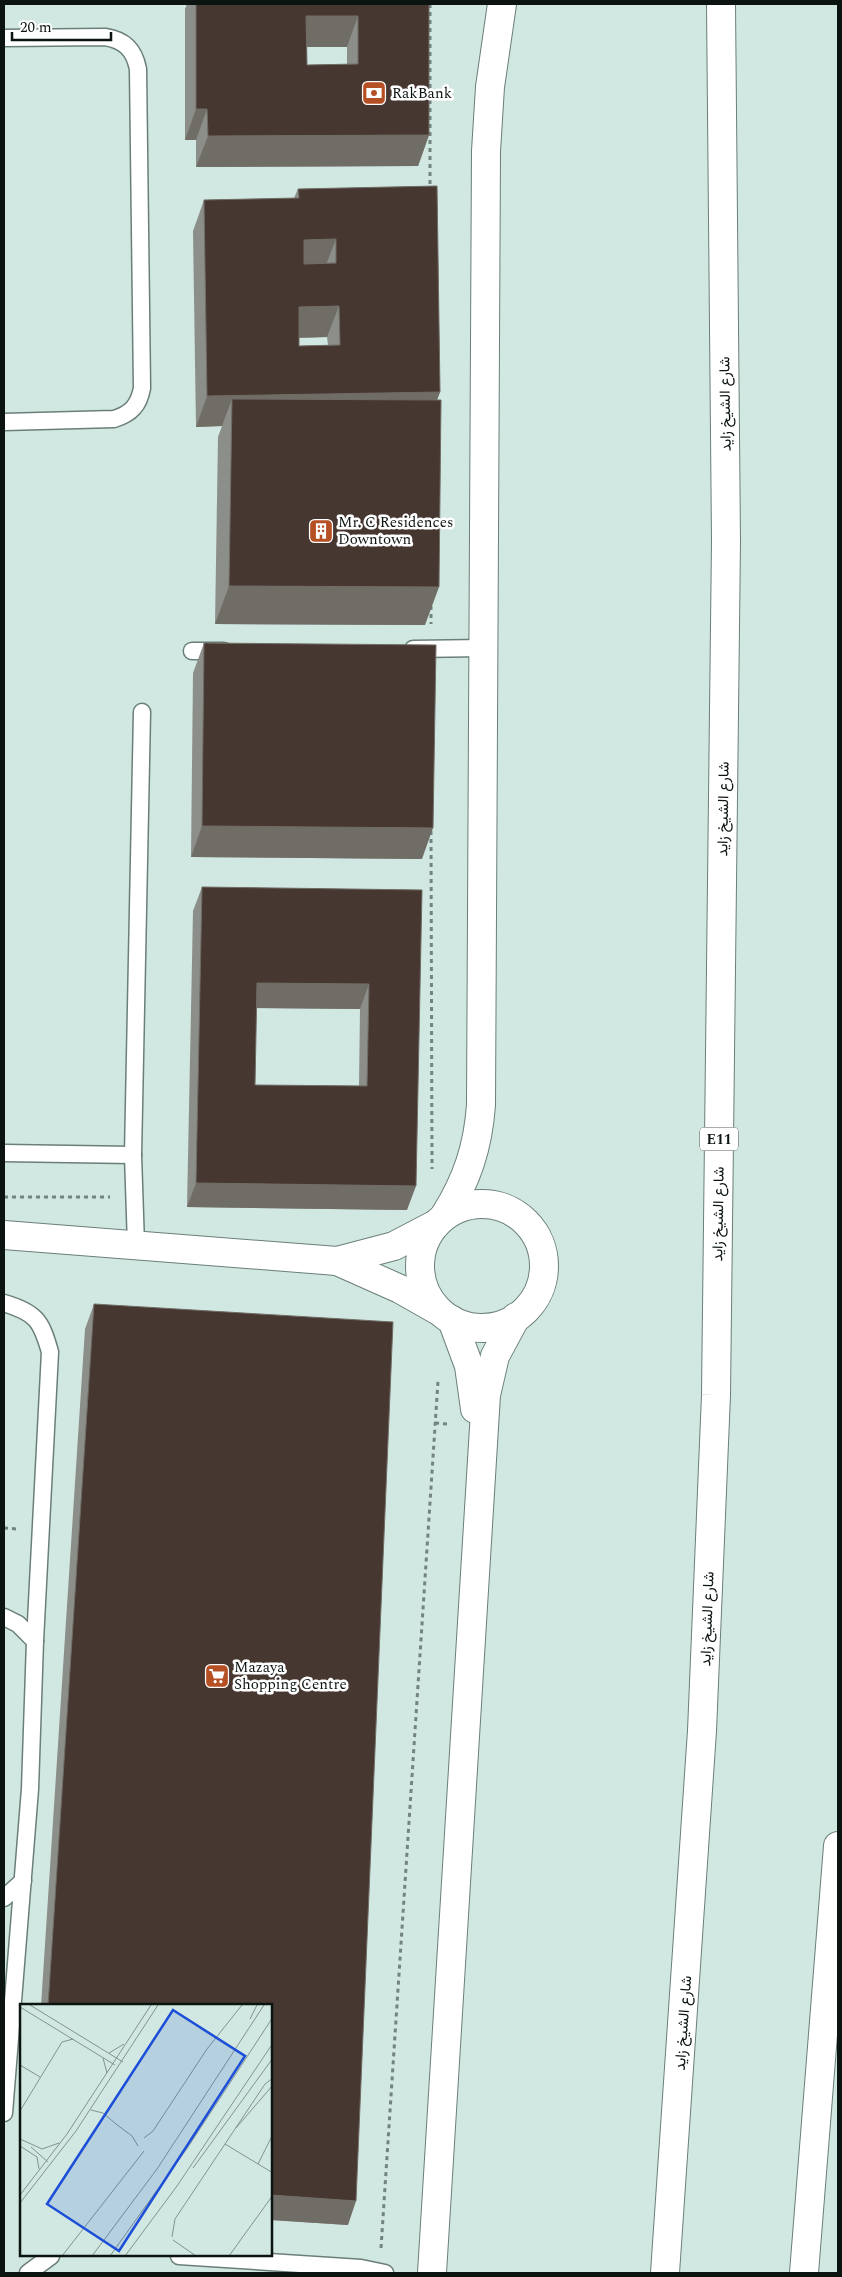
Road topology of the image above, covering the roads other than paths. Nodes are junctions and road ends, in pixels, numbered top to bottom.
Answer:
1 (502, 4) edge
2 (721, 4) edge
3 (4, 38) edge
4 (4, 422) edge
5 (484, 648) junction
6 (396, 649) edge
7 (240, 650) edge
8 (192, 651) dead end
9 (142, 712) dead end
10 (4, 1153) edge
11 (133, 1155) junction
12 (441, 1219) junction
13 (4, 1235) edge
14 (136, 1245) junction
15 (337, 1261) junction
16 (4, 1303) edge
17 (445, 1315) junction
18 (516, 1317) junction
19 (483, 1455) junction
20 (4, 1617) edge
21 (34, 1641) junction
22 (838, 1846) edge
23 (23, 1882) junction
24 (4, 1898) edge
25 (4, 2113) edge
26 (49, 2257) edge
27 (194, 2257) edge
28 (382, 2272) edge
29 (28, 2273) edge
30 (432, 2273) edge
31 (665, 2273) edge
32 (804, 2273) edge

1 - 5 main road
2 - 31 main road, شارع الشيخ زايد / E11
3 - 4 lane
5 - 6 lane
5 - 12 main road
7 - 8 lane
9 - 11 lane
10 - 11 lane
11 - 14 lane
12 - 15 main road
12 - 17 main road
12 - 18 main road
13 - 14 main road
14 - 15 main road
15 - 17 main road
16 - 21 lane
17 - 18 main road
17 - 19 main road
18 - 19 main road
19 - 30 main road
20 - 21 lane
21 - 23 lane
22 - 32 main road
23 - 24 lane
23 - 25 lane
26 - 29 lane
27 - 28 lane

